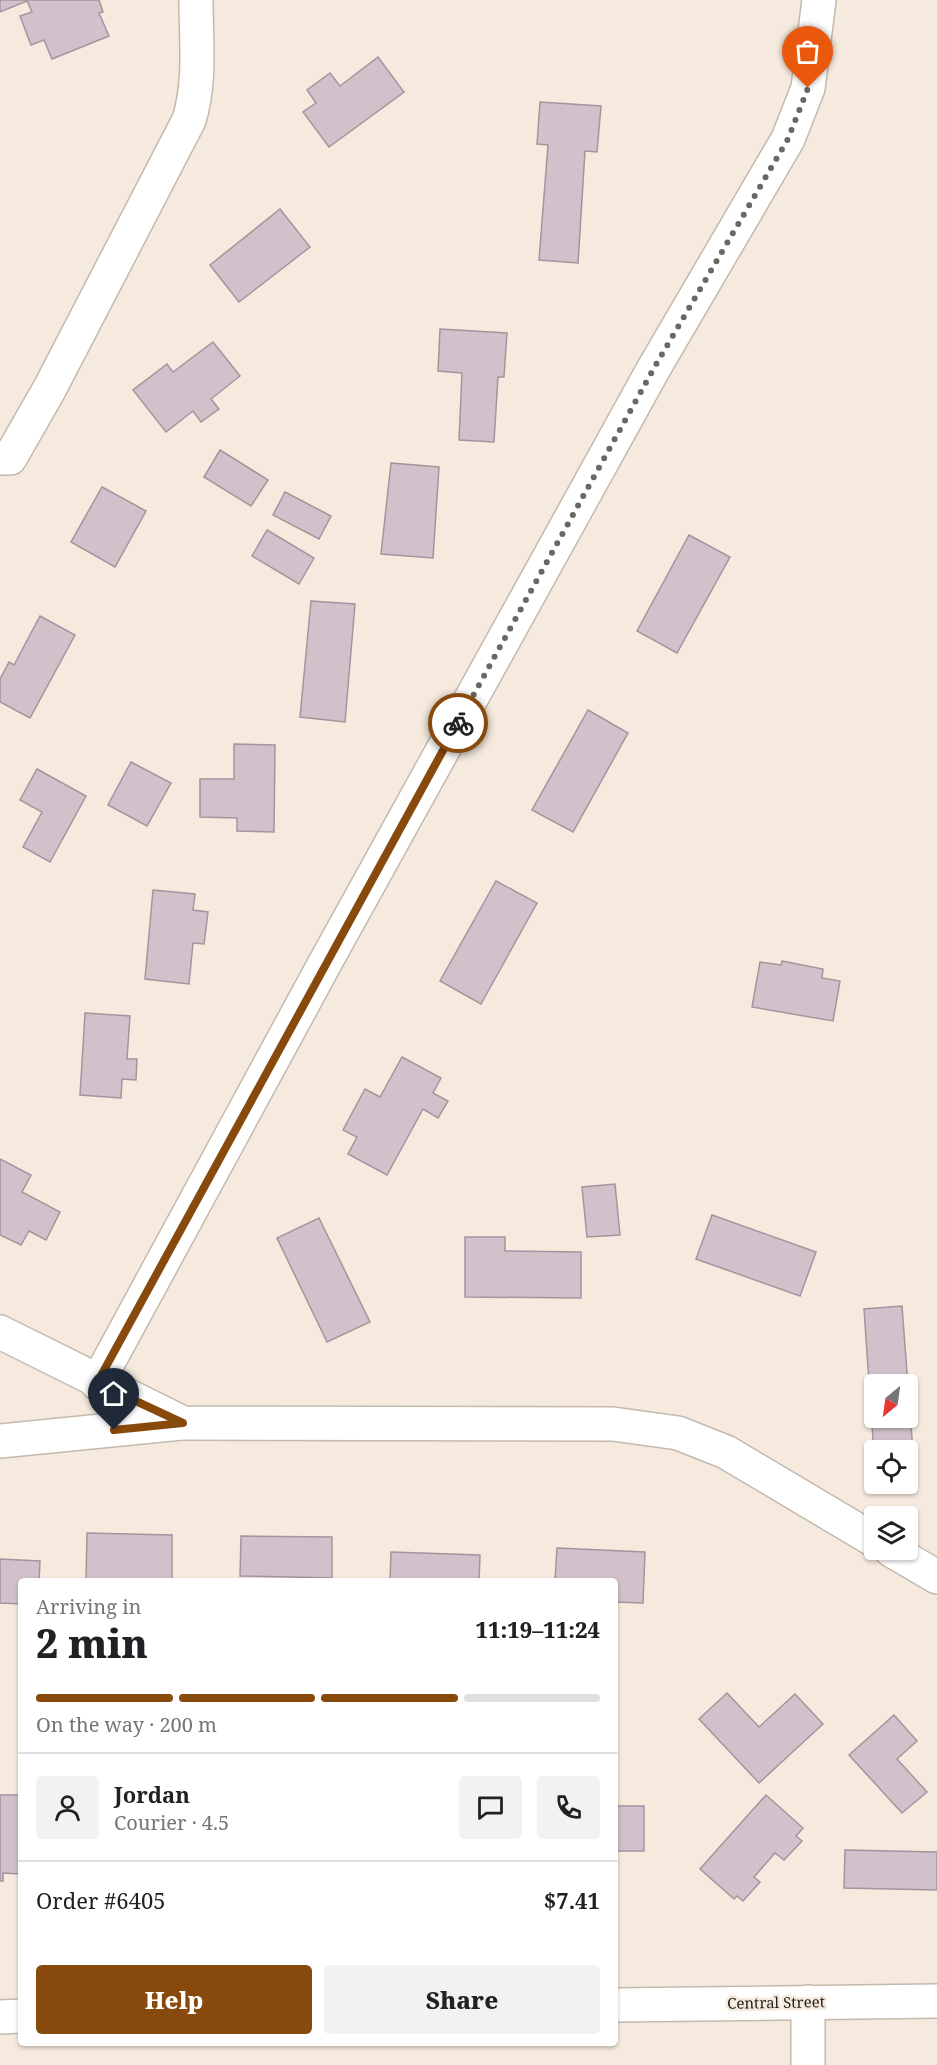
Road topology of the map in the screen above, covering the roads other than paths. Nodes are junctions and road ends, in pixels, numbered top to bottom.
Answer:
1 (196, 0) edge
2 (819, 0) edge
3 (3, 464) edge
4 (0, 1332) edge
5 (97, 1383) junction
6 (183, 1423) junction
7 (0, 1441) edge
8 (864, 1534) edge
9 (908, 1560) edge
10 (937, 1577) edge
11 (937, 2001) edge
12 (808, 2002) junction
13 (618, 2005) edge
14 (18, 2016) edge
15 (0, 2017) edge
16 (808, 2065) edge

1 - 3 street
2 - 5 street
4 - 5 street
5 - 6 street
6 - 7 street
6 - 8 street
9 - 10 street
11 - 12 street, Central Street
12 - 13 street, Central Street
12 - 16 street
14 - 15 street

